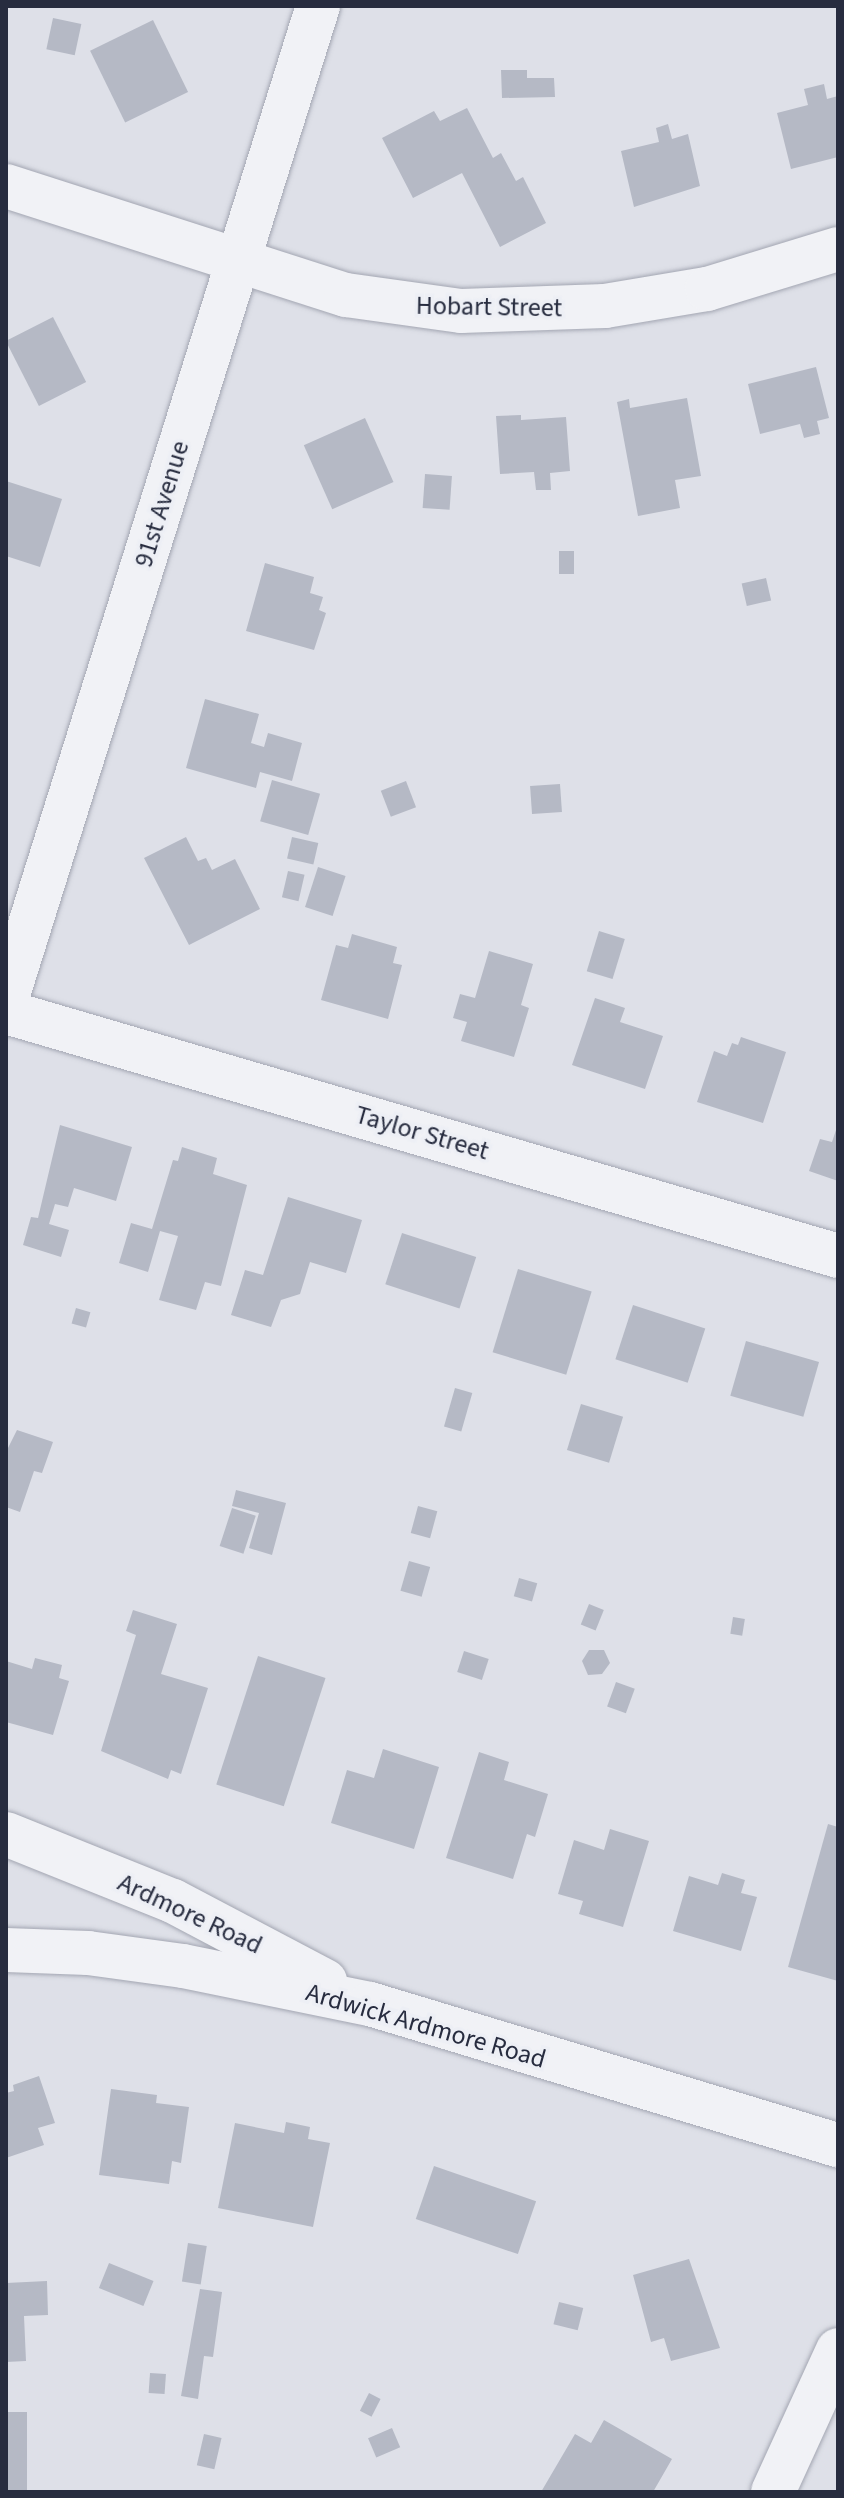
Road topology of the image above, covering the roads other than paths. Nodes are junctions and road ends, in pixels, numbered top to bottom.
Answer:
1 (318, 6) edge
2 (6, 186) edge
3 (838, 249) edge
4 (239, 259) junction
5 (6, 1001) edge
6 (6, 1012) edge
7 (838, 1256) edge
8 (6, 1834) edge
9 (6, 1950) edge
10 (370, 2004) junction
11 (838, 2145) edge
12 (838, 2350) edge
13 (773, 2492) edge

1 - 4 street, 91st Avenue
2 - 4 street, Hobart Street
3 - 4 street, Hobart Street
4 - 5 street, 91st Avenue
6 - 7 street, Taylor Street
8 - 10 street, Ardmore Road
9 - 10 street, Ardwick Ardmore Road
10 - 11 street, Ardwick Ardmore Road
12 - 13 street

